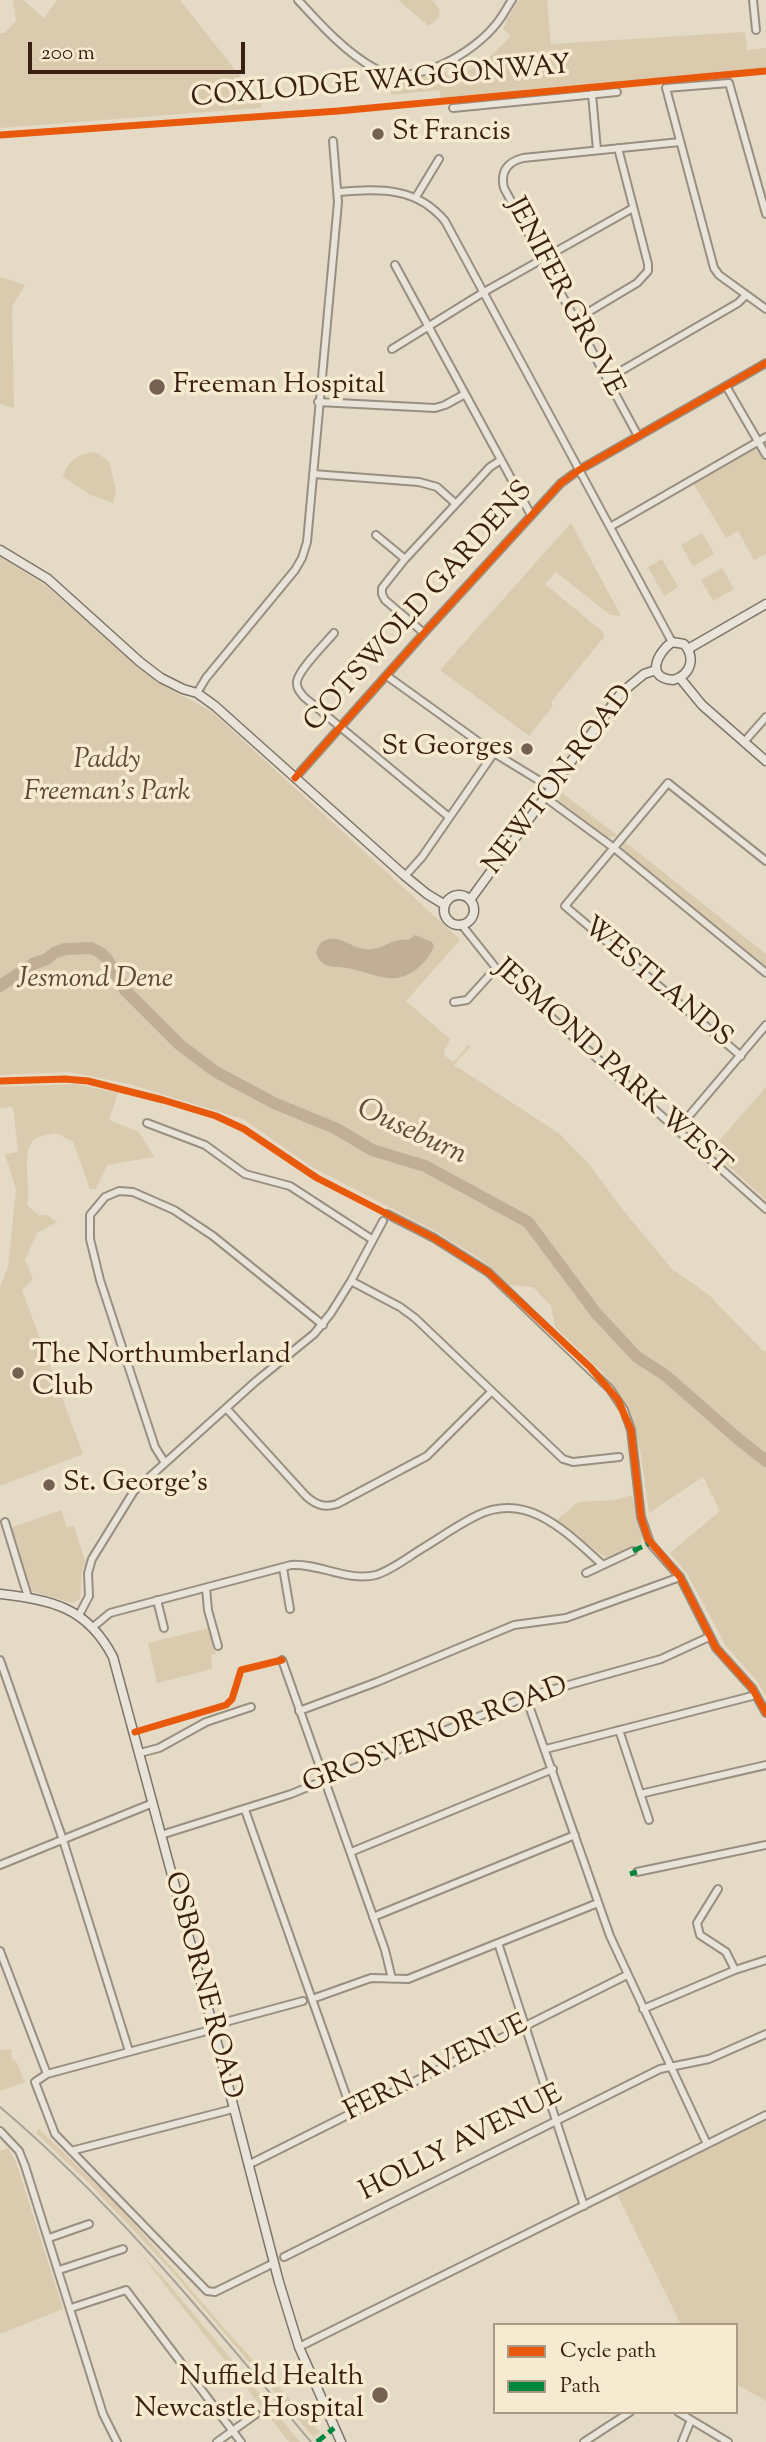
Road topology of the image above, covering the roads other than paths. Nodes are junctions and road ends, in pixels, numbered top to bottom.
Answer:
1 (298, 0) edge
2 (512, 0) edge
3 (753, 0) edge
4 (756, 30) dead end
5 (617, 92) dead end
6 (592, 94) junction
7 (453, 108) dead end
8 (333, 141) dead end
9 (680, 142) junction
10 (618, 148) junction
11 (597, 150) junction
12 (439, 159) dead end
13 (338, 191) junction
14 (415, 197) junction
15 (633, 208) junction
16 (766, 214) edge
17 (542, 260) junction
18 (395, 265) dead end
19 (484, 292) junction
20 (746, 295) junction
21 (766, 309) edge
22 (575, 320) junction
23 (428, 327) junction
24 (392, 349) dead end
25 (766, 363) edge
26 (607, 379) junction
27 (726, 386) junction
28 (465, 394) junction
29 (318, 402) junction
30 (638, 436) junction
31 (766, 437) edge
32 (758, 441) junction
33 (766, 455) edge
34 (501, 460) junction
35 (579, 470) junction
36 (313, 474) junction
37 (456, 504) junction
38 (531, 515) junction
39 (610, 527) junction
40 (376, 536) dead end
41 (0, 550) edge
42 (405, 559) junction
43 (766, 604) edge
44 (424, 632) junction
45 (334, 633) dead end
46 (672, 642) junction
47 (688, 649) junction
48 (656, 670) junction
49 (387, 676) junction
50 (680, 678) junction
51 (197, 693) junction
52 (766, 717) edge
53 (340, 727) junction
54 (744, 742) junction
55 (494, 753) junction
56 (766, 761) edge
57 (295, 778) junction
58 (553, 789) junction
59 (546, 798) junction
60 (449, 817) junction
61 (614, 848) junction
62 (766, 862) edge
63 (405, 876) junction
64 (470, 900) junction
65 (445, 905) junction
66 (461, 924) junction
67 (496, 968) junction
68 (766, 973) edge
69 (454, 1002) dead end
70 (766, 1025) edge
71 (741, 1056) junction
72 (147, 1123) dead end
73 (677, 1130) junction
74 (766, 1209) edge
75 (387, 1214) dead end
76 (383, 1221) dead end
77 (373, 1240) junction
78 (351, 1281) junction
79 (323, 1325) junction
80 (490, 1393) junction
81 (226, 1408) junction
82 (619, 1458) dead end
83 (165, 1463) junction
84 (5, 1522) dead end
85 (634, 1551) dead end
86 (603, 1566) junction
87 (283, 1567) junction
88 (586, 1573) dead end
89 (680, 1577) junction
90 (206, 1588) junction
91 (1, 1594) edge
92 (28, 1597) junction
93 (157, 1600) junction
94 (0, 1604) edge
95 (290, 1609) dead end
96 (79, 1615) junction
97 (93, 1627) junction
98 (164, 1628) dead end
99 (709, 1637) junction
100 (218, 1646) dead end
101 (0, 1660) edge
102 (282, 1660) dead end
103 (757, 1695) junction
104 (526, 1697) junction
105 (251, 1707) dead end
106 (299, 1710) junction
107 (766, 1713) edge
108 (619, 1730) junction
109 (546, 1749) junction
110 (140, 1753) junction
111 (766, 1765) edge
112 (553, 1769) junction
113 (325, 1781) junction
114 (640, 1794) junction
115 (153, 1803) junction
116 (244, 1810) junction
117 (649, 1820) dead end
118 (161, 1835) junction
119 (575, 1835) junction
120 (63, 1840) junction
121 (766, 1846) edge
122 (351, 1852) junction
123 (0, 1865) edge
124 (637, 1872) dead end
125 (718, 1889) dead end
126 (598, 1903) junction
127 (373, 1917) junction
128 (498, 1943) junction
129 (0, 1951) edge
130 (766, 1960) edge
131 (735, 1970) junction
132 (627, 1975) junction
133 (392, 1979) junction
134 (312, 1999) junction
135 (303, 2001) dead end
136 (643, 2009) junction
137 (525, 2026) junction
138 (213, 2027) junction
139 (766, 2034) edge
140 (129, 2051) junction
141 (669, 2066) junction
142 (47, 2074) junction
143 (233, 2109) junction
144 (352, 2112) junction
145 (766, 2115) edge
146 (556, 2121) junction
147 (0, 2131) edge
148 (708, 2144) junction
149 (71, 2151) junction
150 (248, 2165) junction
151 (584, 2206) junction
152 (89, 2224) dead end
153 (48, 2238) junction
154 (123, 2249) dead end
155 (284, 2258) dead end
156 (274, 2263) junction
157 (59, 2270) junction
158 (71, 2308) junction
159 (299, 2347) junction
160 (256, 2414) dead end
161 (627, 2414) edge
162 (681, 2414) edge
163 (691, 2420) junction
164 (232, 2431) junction
165 (117, 2442) edge
166 (217, 2442) edge
167 (241, 2442) edge
168 (341, 2442) edge
169 (584, 2442) edge
170 (682, 2442) edge
171 (728, 2442) edge

1 - 2 street
3 - 4 street
5 - 6 street
6 - 7 street
6 - 11 street
8 - 13 street
9 - 10 street, JENIFER GROVE
9 - 16 street
9 - 20 street
10 - 11 street, JENIFER GROVE
10 - 15 street
11 - 17 street, JENIFER GROVE
12 - 14 street
13 - 14 street
13 - 29 street
14 - 19 street
15 - 17 street
15 - 22 street
17 - 19 street
17 - 22 street, JENIFER GROVE
18 - 23 street
19 - 23 street
19 - 35 street
20 - 21 street
20 - 26 street
22 - 26 street, JENIFER GROVE
23 - 24 street
23 - 28 street
25 - 27 street, COTSWOLD GARDENS
26 - 30 street, JENIFER GROVE
27 - 30 street, COTSWOLD GARDENS
27 - 32 street
28 - 29 street
28 - 34 street
29 - 36 street
30 - 35 street, COTSWOLD GARDENS
31 - 32 street
32 - 33 street
32 - 39 street
34 - 37 street
34 - 38 street
35 - 38 street, COTSWOLD GARDENS
35 - 39 street
36 - 37 street
36 - 51 street
37 - 42 street
38 - 44 street, COTSWOLD GARDENS
39 - 46 street
40 - 42 street
41 - 51 street
42 - 44 street
43 - 47 street
44 - 49 street, COTSWOLD GARDENS
45 - 53 street
46 - 47 street
46 - 48 street
47 - 50 street
48 - 50 street
48 - 58 street, NEWTON ROAD
49 - 53 street, COTSWOLD GARDENS
49 - 55 street
50 - 54 street
51 - 57 street
52 - 54 street
53 - 57 street, COTSWOLD GARDENS
53 - 60 street
54 - 56 street
55 - 58 street
55 - 60 street
57 - 63 street
58 - 59 street, NEWTON ROAD
59 - 61 street
59 - 64 street, NEWTON ROAD
60 - 63 street
61 - 62 street
61 - 68 street
61 - 71 street, WESTLANDS
63 - 65 street
64 - 65 street
64 - 66 street
65 - 66 street
66 - 67 street, JESMOND PARK WEST
67 - 69 street
67 - 73 street, JESMOND PARK WEST
70 - 71 street
71 - 73 street
72 - 77 street
73 - 74 street, JESMOND PARK WEST
75 - 89 street
76 - 77 street
77 - 78 street
78 - 79 street
78 - 80 street
79 - 81 street
79 - 83 street
80 - 81 street
80 - 82 street
81 - 83 street
83 - 96 street
84 - 92 street
85 - 86 street
86 - 87 street
86 - 88 street
87 - 90 street
87 - 95 street
89 - 99 street
89 - 106 street
90 - 93 street
90 - 100 street
91 - 92 street, OSBORNE ROAD
91 - 94 street
92 - 96 street, OSBORNE ROAD
93 - 97 street
93 - 98 street
96 - 97 street, OSBORNE ROAD
97 - 110 street, OSBORNE ROAD
99 - 103 street
99 - 104 street, GROSVENOR ROAD
101 - 120 street
102 - 106 street
103 - 107 street
103 - 108 street
104 - 109 street
104 - 113 street, GROSVENOR ROAD
105 - 110 street
106 - 113 street
108 - 109 street
108 - 114 street
109 - 112 street
110 - 115 street, OSBORNE ROAD
111 - 114 street
112 - 119 street
112 - 122 street
113 - 116 street, GROSVENOR ROAD
113 - 122 street
114 - 117 street
115 - 118 street, OSBORNE ROAD
115 - 120 street
116 - 118 street, GROSVENOR ROAD
116 - 134 street
118 - 138 street, OSBORNE ROAD
119 - 126 street
119 - 127 street
120 - 123 street
120 - 140 street
121 - 124 street
122 - 127 street
125 - 131 street
126 - 128 street
126 - 132 street
127 - 133 street
128 - 133 street
128 - 137 street
129 - 142 street
130 - 131 street
131 - 136 street
132 - 136 street
132 - 137 street, FERN AVENUE
133 - 134 street
134 - 144 street
135 - 138 street
136 - 141 street
137 - 144 street, FERN AVENUE
137 - 146 street
138 - 140 street
138 - 143 street, OSBORNE ROAD
139 - 141 street, HOLLY AVENUE
140 - 142 street
141 - 146 street, HOLLY AVENUE
141 - 148 street
142 - 149 street
143 - 149 street
143 - 150 street, OSBORNE ROAD
144 - 150 street, FERN AVENUE
145 - 148 street
146 - 151 street
146 - 155 street, HOLLY AVENUE
147 - 153 street
148 - 151 street
149 - 156 street
150 - 156 street, OSBORNE ROAD
151 - 159 street
152 - 153 street
153 - 157 street
154 - 157 street
156 - 159 street, OSBORNE ROAD
157 - 158 street
158 - 164 street
158 - 165 street
159 - 168 street, OSBORNE ROAD
160 - 164 street
161 - 169 street
162 - 163 street
163 - 170 street
163 - 171 street
164 - 166 street
164 - 167 street

